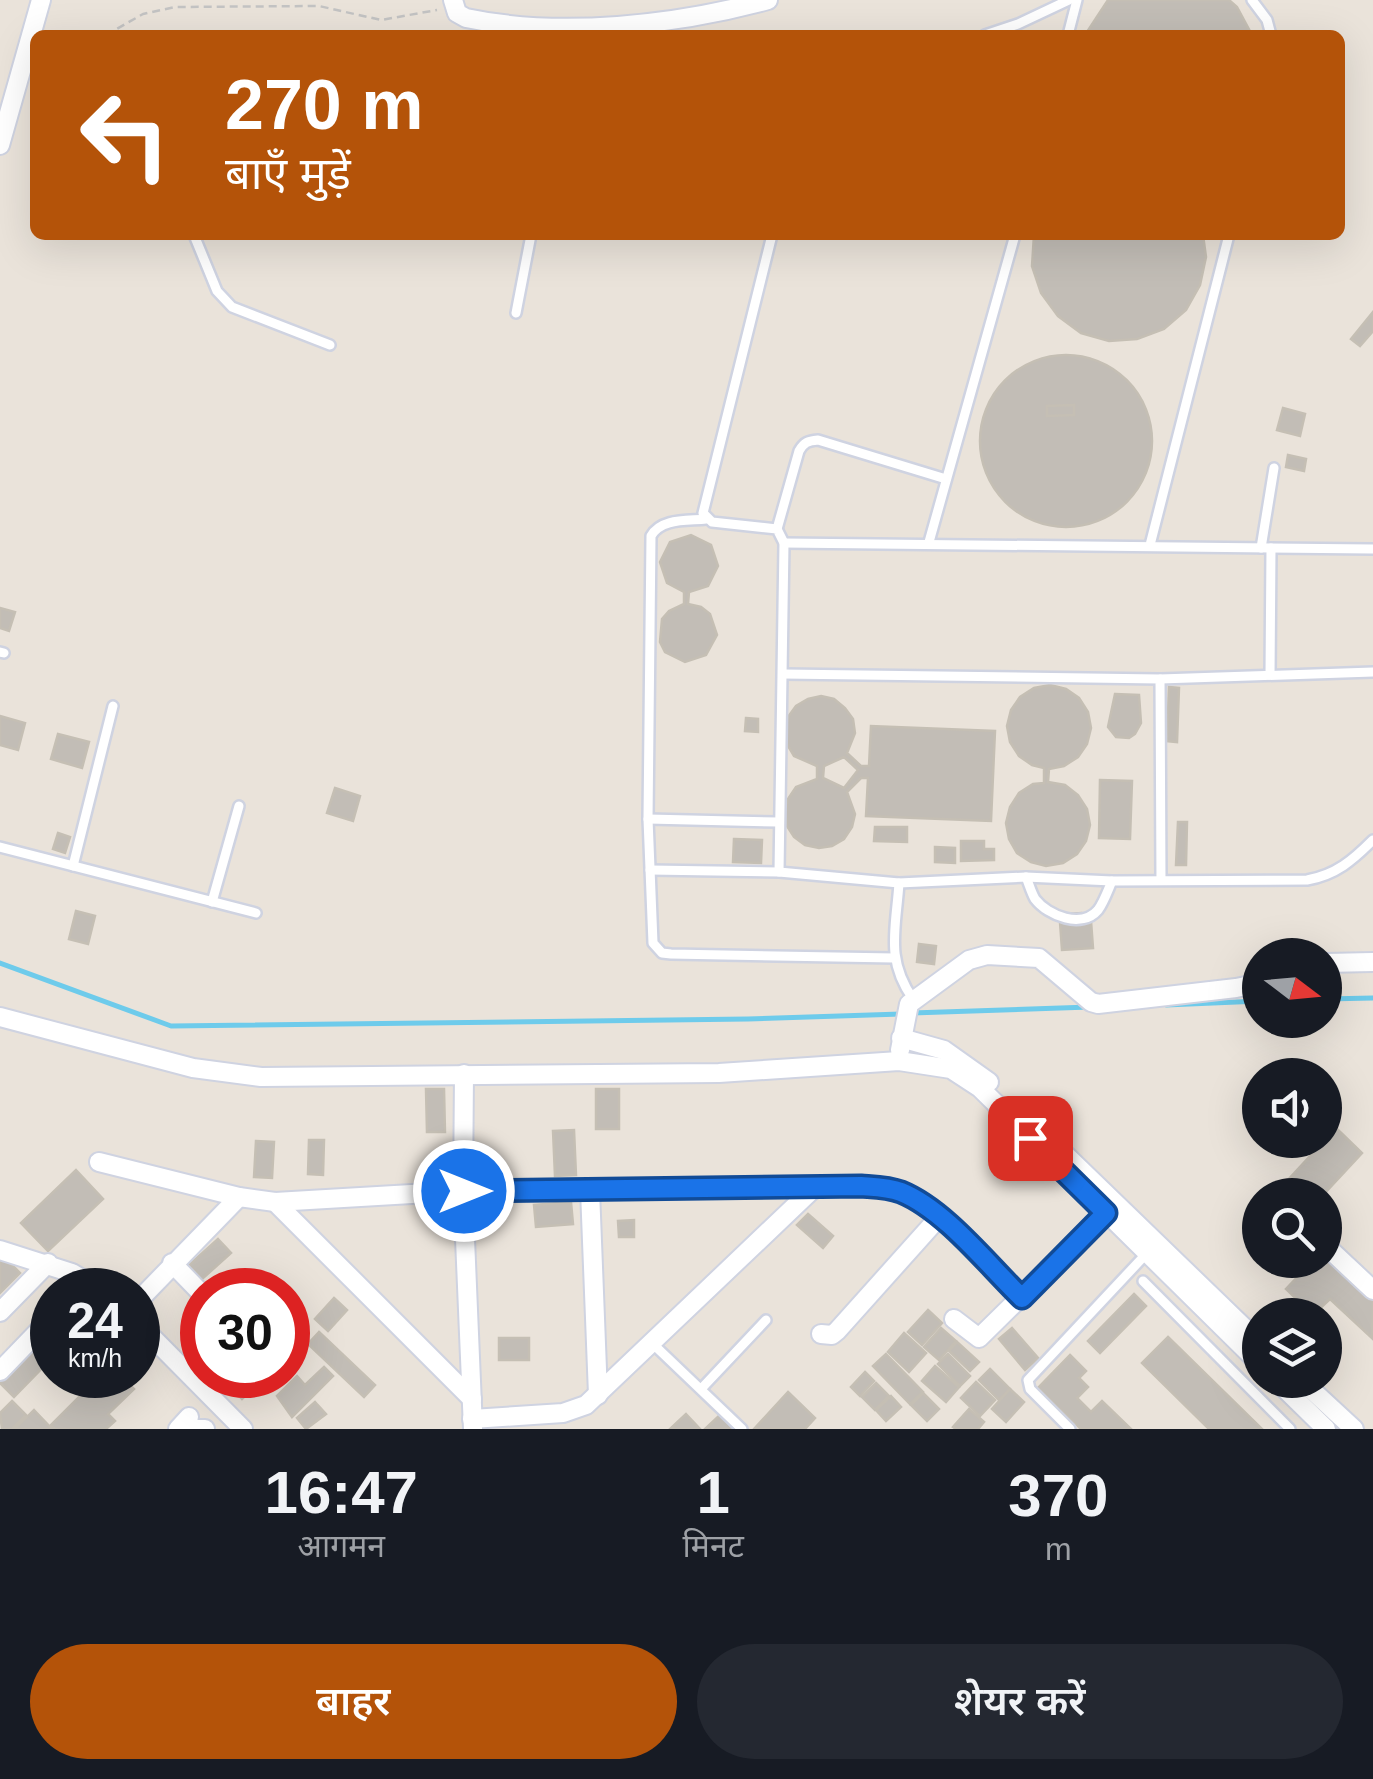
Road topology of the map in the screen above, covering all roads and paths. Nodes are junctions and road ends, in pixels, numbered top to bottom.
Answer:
1 (42, 0) edge
2 (768, 0) edge
3 (1069, 0) edge
4 (1077, 0) edge
5 (1252, 0) edge
6 (453, 3) edge
7 (33, 30) edge
8 (115, 30) edge
9 (1000, 30) edge
10 (1069, 30) edge
11 (1269, 30) edge
12 (30, 40) edge
13 (18, 81) edge
14 (0, 144) edge
15 (196, 240) edge
16 (529, 240) edge
17 (771, 240) edge
18 (1014, 240) edge
19 (1228, 240) edge
20 (516, 314) dead end
21 (330, 345) dead end
22 (1274, 468) dead end
23 (946, 479) junction
24 (706, 519) junction
25 (777, 530) junction
26 (929, 542) junction
27 (784, 543) junction
28 (1150, 544) junction
29 (1266, 548) junction
30 (1373, 549) edge
31 (1373, 672) edge
32 (783, 674) junction
33 (1270, 675) junction
34 (1160, 679) junction
35 (113, 706) dead end
36 (239, 806) dead end
37 (648, 820) junction
38 (778, 822) junction
39 (1373, 840) edge
40 (0, 847) edge
41 (73, 866) junction
42 (650, 870) junction
43 (779, 872) junction
44 (1026, 876) junction
45 (1161, 880) junction
46 (1112, 881) junction
47 (899, 882) junction
48 (212, 902) junction
49 (256, 914) dead end
50 (894, 958) junction
51 (1373, 962) edge
52 (1342, 963) edge
53 (1242, 986) edge
54 (0, 1017) edge
55 (906, 1017) junction
56 (899, 1060) junction
57 (464, 1074) junction
58 (98, 1162) dead end
59 (815, 1187) junction
60 (590, 1190) junction
61 (464, 1191) junction
62 (239, 1196) junction
63 (275, 1202) junction
64 (1106, 1213) junction
65 (940, 1216) junction
66 (0, 1250) edge
67 (1147, 1253) junction
68 (1342, 1261) edge
69 (48, 1263) junction
70 (172, 1263) junction
71 (55, 1268) edge
72 (180, 1271) edge
73 (160, 1276) edge
74 (1143, 1282) dead end
75 (1373, 1290) edge
76 (1022, 1298) junction
77 (0, 1312) edge
78 (954, 1319) dead end
79 (766, 1320) dead end
80 (1242, 1326) edge
81 (821, 1334) dead end
82 (30, 1340) edge
83 (653, 1344) junction
84 (160, 1346) edge
85 (1242, 1346) edge
86 (0, 1372) edge
87 (701, 1390) junction
88 (598, 1396) junction
89 (1294, 1398) edge
90 (1320, 1398) edge
91 (472, 1399) junction
92 (473, 1424) edge
93 (244, 1429) edge
94 (742, 1429) edge
95 (1070, 1429) edge
96 (1290, 1429) edge
97 (1326, 1429) edge
98 (1354, 1429) edge

1 - 7 street
2 - 6 street
3 - 9 lane
4 - 10 lane
5 - 11 lane
6 - 8 path
12 - 13 street
13 - 14 street
15 - 21 lane
16 - 20 lane
17 - 24 lane
18 - 23 lane
19 - 28 lane
22 - 29 lane
23 - 25 lane
23 - 26 lane
24 - 25 lane
24 - 37 lane
25 - 27 lane
26 - 27 lane
26 - 28 lane
27 - 32 lane
28 - 29 lane
29 - 30 lane
29 - 33 lane
31 - 33 lane
32 - 34 lane
32 - 38 lane
33 - 34 lane
34 - 45 lane
35 - 41 lane
36 - 48 lane
37 - 38 lane
37 - 42 lane
38 - 43 lane
39 - 45 lane
40 - 41 lane
41 - 48 lane
42 - 43 lane
42 - 50 lane
43 - 47 lane
44 - 46 lane
44 - 46 lane
44 - 47 lane
45 - 46 lane
47 - 50 lane
48 - 49 lane
50 - 55 lane
51 - 52 street
53 - 55 street
54 - 57 street
55 - 56 street
55 - 80 street
56 - 57 street
56 - 64 street
57 - 61 street
58 - 62 street
59 - 60 street
59 - 65 street
59 - 83 street
60 - 61 street
60 - 88 street
61 - 63 street
61 - 91 street
62 - 63 street
62 - 70 street
63 - 91 street
64 - 67 street
64 - 76 street
65 - 76 street
65 - 81 street
66 - 69 street
67 - 85 street
67 - 95 lane
68 - 75 street
69 - 71 street
69 - 77 street
70 - 72 street
70 - 73 street
74 - 96 lane
76 - 78 street
79 - 87 lane
82 - 86 street
83 - 87 lane
83 - 88 street
84 - 93 street
87 - 94 lane
88 - 92 street
89 - 97 street
90 - 98 street
91 - 92 street

